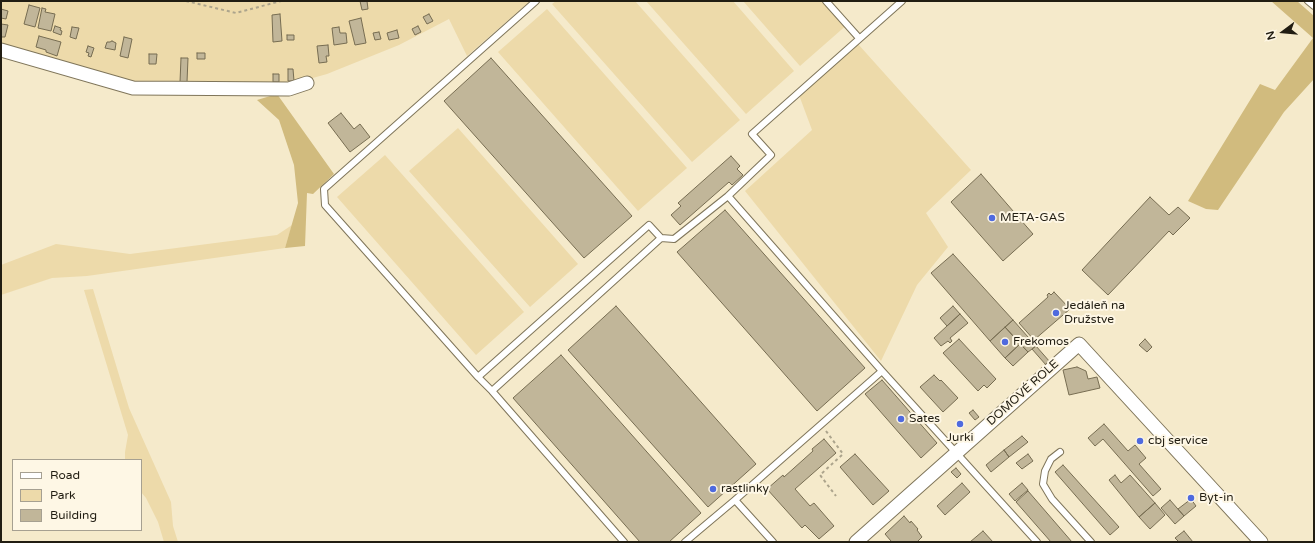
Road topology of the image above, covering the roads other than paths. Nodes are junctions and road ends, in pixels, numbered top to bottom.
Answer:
1 (536, 1) edge
2 (826, 1) edge
3 (902, 1) edge
4 (1308, 1) edge
5 (1314, 6) edge
6 (860, 38) junction
7 (1, 50) edge
8 (307, 83) dead end
9 (728, 196) junction
10 (661, 238) junction
11 (882, 371) junction
12 (478, 376) junction
13 (492, 392) junction
14 (1060, 452) dead end
15 (956, 453) junction
16 (735, 500) junction
17 (624, 542) edge
18 (685, 542) edge
19 (773, 542) edge
20 (856, 542) edge
21 (1037, 542) edge
22 (1091, 542) edge
23 (1261, 542) edge

1 - 12 lane
2 - 6 lane
3 - 6 lane
4 - 5 lane
6 - 9 lane
7 - 8 street
9 - 10 lane
9 - 11 lane
10 - 12 lane
10 - 13 lane
11 - 15 lane
11 - 16 lane
12 - 13 lane
13 - 17 lane
14 - 22 lane
15 - 20 street, DOMOVÉ ROLE
15 - 21 lane
15 - 23 street, DOMOVÉ ROLE
16 - 18 lane
16 - 19 lane

